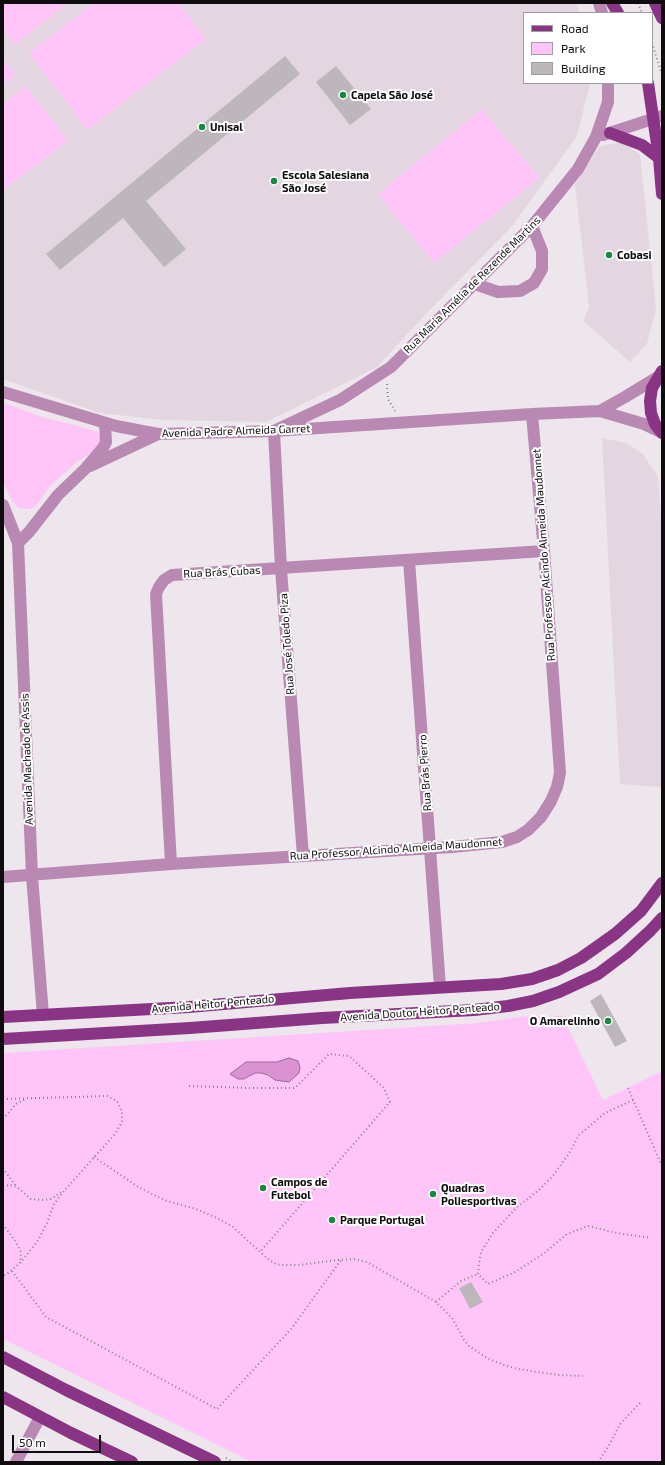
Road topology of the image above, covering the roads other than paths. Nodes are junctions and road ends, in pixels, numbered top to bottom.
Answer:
1 (612, 3) edge
2 (655, 3) edge
3 (617, 12) edge
4 (662, 18) edge
5 (608, 84) edge
6 (648, 84) edge
7 (658, 117) edge
8 (610, 132) junction
9 (596, 137) junction
10 (660, 152) edge
11 (662, 194) edge
12 (532, 226) junction
13 (475, 284) junction
14 (660, 374) edge
15 (3, 392) edge
16 (600, 411) junction
17 (532, 414) junction
18 (105, 423) junction
19 (274, 431) junction
20 (662, 433) edge
21 (158, 434) junction
22 (86, 468) junction
23 (3, 505) edge
24 (18, 542) junction
25 (544, 551) junction
26 (409, 560) junction
27 (281, 568) junction
28 (430, 848) junction
29 (303, 856) junction
30 (171, 864) junction
31 (32, 876) junction
32 (3, 877) edge
33 (662, 883) edge
34 (662, 918) edge
35 (440, 987) junction
36 (423, 989) joint
37 (43, 1015) junction
38 (3, 1017) edge
39 (248, 1024) joint
40 (3, 1038) edge
41 (3, 1357) edge
42 (3, 1397) edge
43 (40, 1417) junction
44 (16, 1462) edge
45 (132, 1462) edge
46 (215, 1462) edge

1 - 3 main road
2 - 4 main road
5 - 9 street, Rua Maria Amélia de Rezende Martins
6 - 7 main road
7 - 8 street
7 - 10 main road
8 - 9 street
8 - 10 main road
9 - 12 street, Rua Maria Amélia de Rezende Martins
10 - 11 main road
12 - 13 street, Rua Maria Amélia de Rezende Martins
12 - 13 street
13 - 19 street, Rua Maria Amélia de Rezende Martins
14 - 16 street, Avenida Padre Almeida Garret
14 - 20 main road
15 - 18 street, Avenida Padre Almeida Garret
16 - 17 street, Avenida Padre Almeida Garret
16 - 20 street
17 - 19 street, Avenida Padre Almeida Garret
17 - 25 street, Rua Professor Alcindo Almeida Maudonnet
18 - 21 street, Avenida Padre Almeida Garret
18 - 22 street
19 - 21 street, Avenida Padre Almeida Garret
19 - 27 street, Rua José Toledo Piza
21 - 22 street
22 - 24 street
23 - 24 street, Avenida Machado de Assis
24 - 31 street, Avenida Machado de Assis
25 - 26 street, Rua Brás Cubas
25 - 28 street, Rua Professor Alcindo Almeida Maudonnet
26 - 27 street, Rua Brás Cubas
26 - 28 street, Rua Brás Pierro
27 - 29 street, Rua José Toledo Piza
27 - 30 street, Rua Brás Cubas
28 - 29 street, Rua Professor Alcindo Almeida Maudonnet
28 - 35 street, Rua Brás Pierro
29 - 30 street, Rua Professor Alcindo Almeida Maudonnet
30 - 31 street, Rua Professor Alcindo Almeida Maudonnet
31 - 32 street, Rua Professor Alcindo Almeida Maudonnet
31 - 37 street, Avenida Machado de Assis
33 - 35 main road, Avenida Doutor Heitor Penteado
34 - 39 main road, Avenida Doutor Heitor Penteado
35 - 36 main road, Avenida Doutor Heitor Penteado
36 - 37 main road, Avenida Heitor Penteado
37 - 38 main road, Avenida Heitor Penteado
39 - 40 main road, Avenida Heitor Penteado
41 - 46 main road
42 - 43 main road
43 - 44 street
43 - 45 main road

